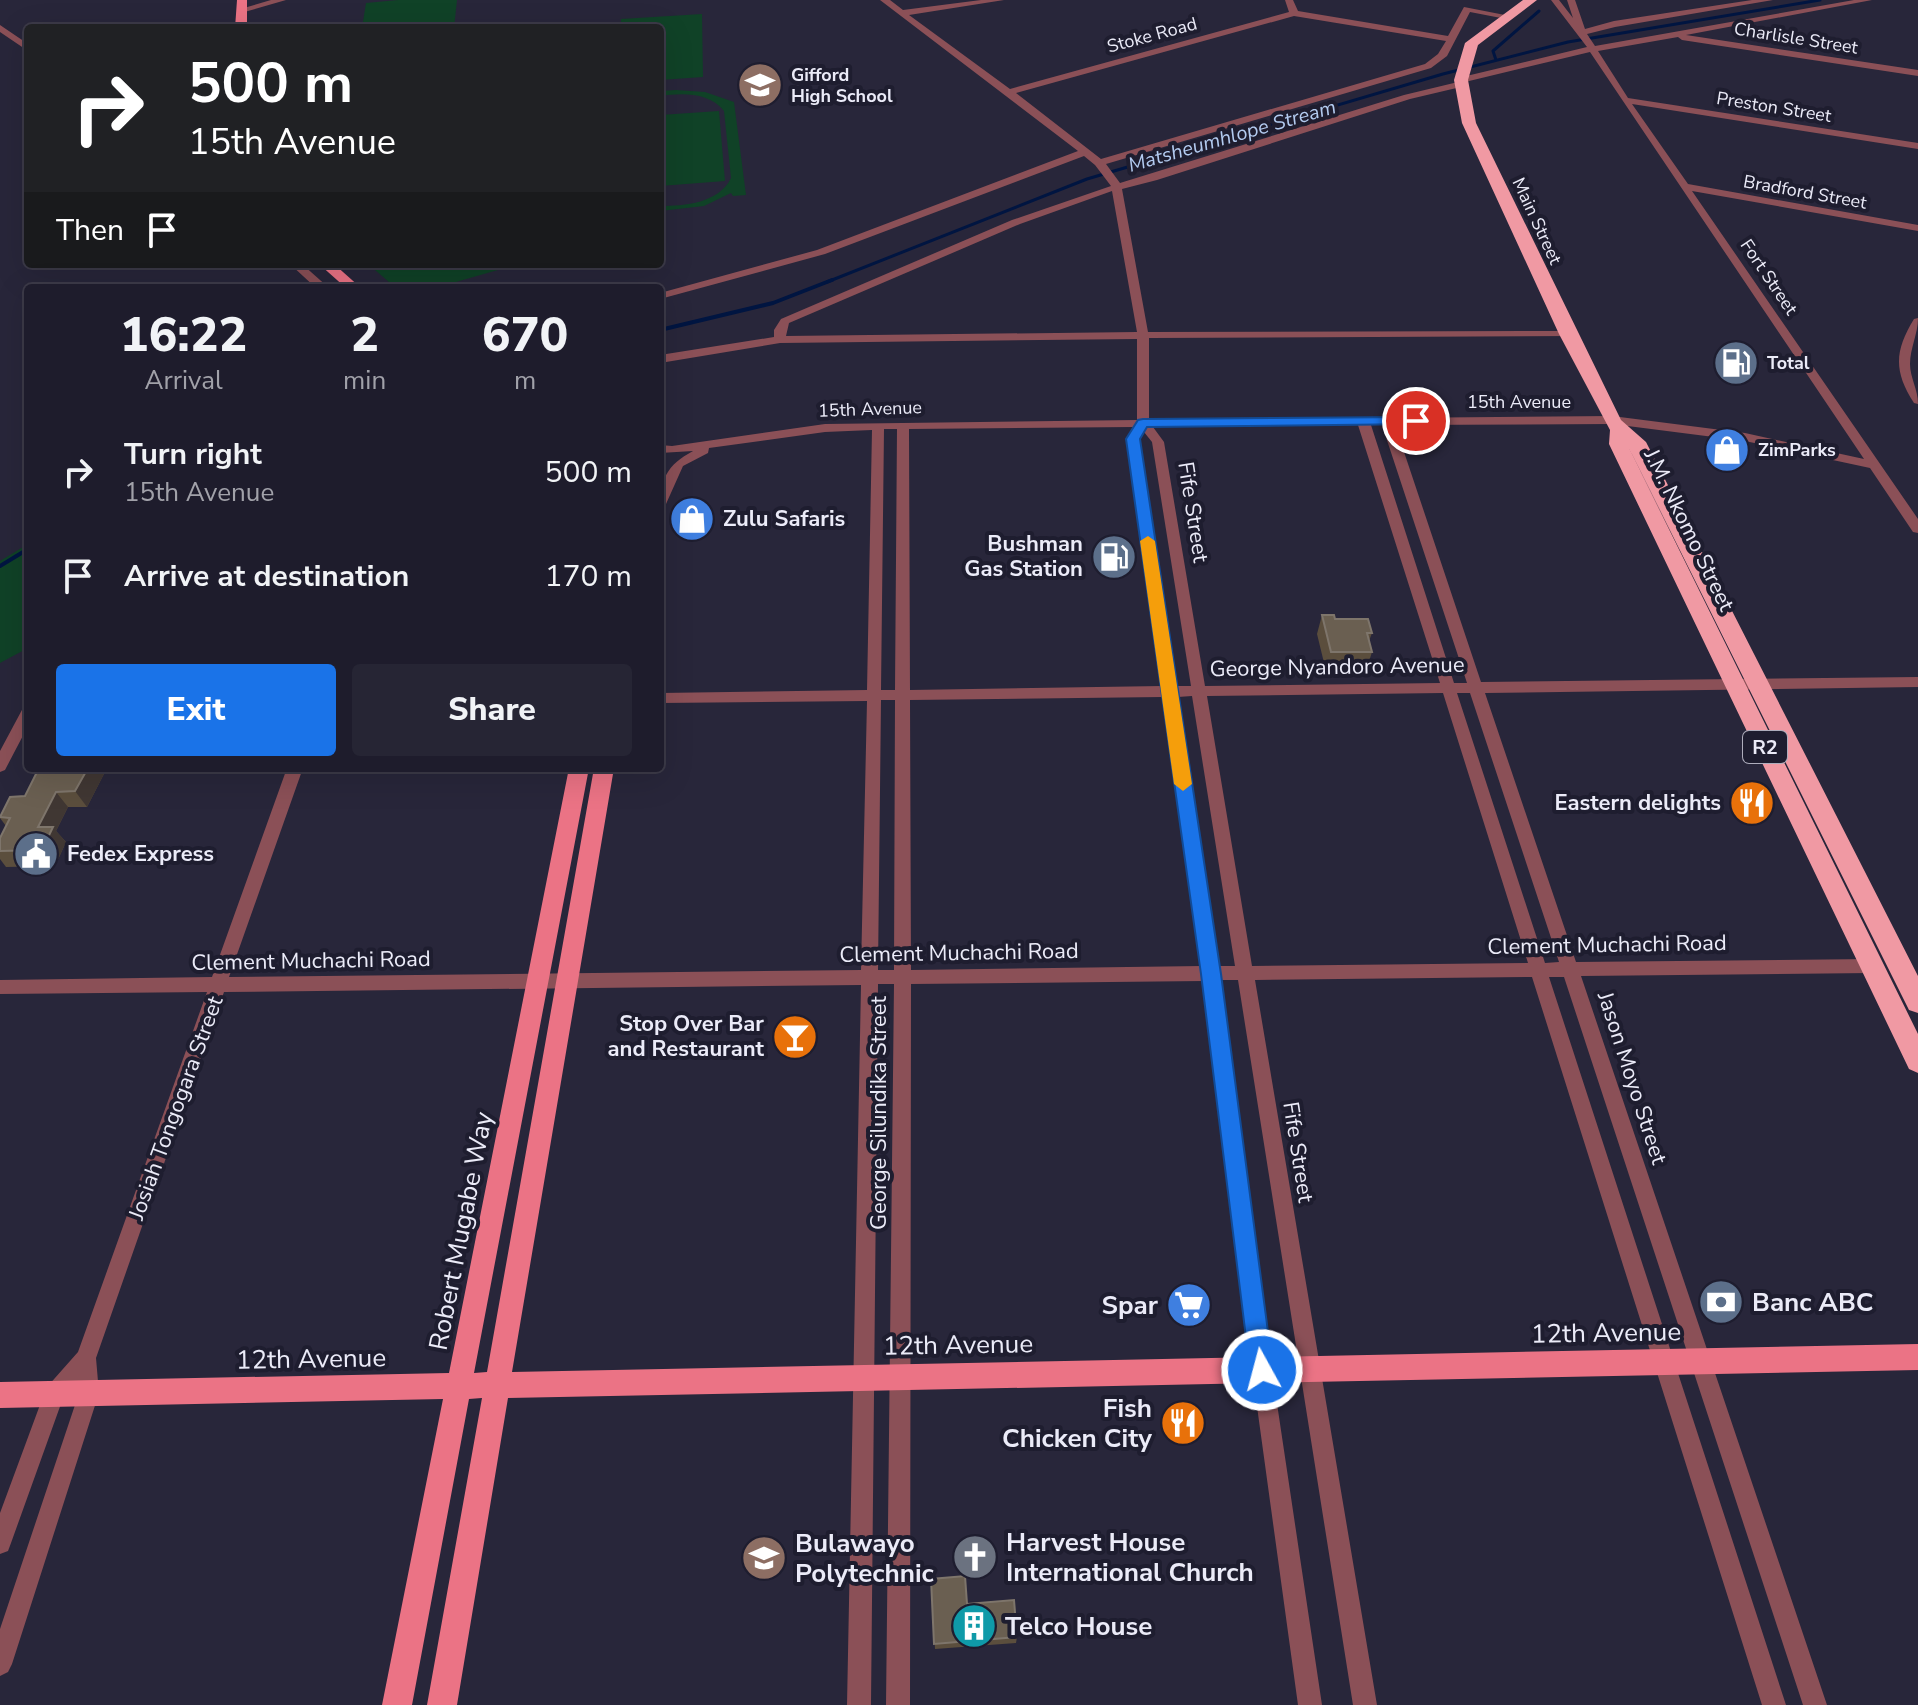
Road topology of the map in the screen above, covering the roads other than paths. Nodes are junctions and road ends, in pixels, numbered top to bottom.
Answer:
1 (282, 0) edge
2 (884, 0) edge
3 (1000, 0) edge
4 (1460, 0) edge
5 (1515, 0) edge
6 (1531, 0) edge
7 (1555, 0) edge
8 (1571, 0) edge
9 (1769, 0) edge
10 (1868, 0) edge
11 (1685, 2) edge
12 (241, 5) edge
13 (1291, 6) edge
14 (1467, 9) junction
15 (902, 13) junction
16 (1684, 14) junction
17 (1501, 15) junction
18 (1491, 27) junction
19 (0, 28) edge
20 (1582, 34) junction
21 (1669, 35) junction
22 (1450, 39) junction
23 (24, 45) edge
24 (1591, 47) junction
25 (1918, 73) edge
26 (1463, 75) junction
27 (1009, 92) junction
28 (1625, 100) junction
29 (1918, 146) edge
30 (1085, 152) junction
31 (1102, 165) junction
32 (1116, 184) junction
33 (1686, 187) junction
34 (1918, 228) edge
35 (300, 268) edge
36 (331, 268) edge
37 (318, 284) edge
38 (349, 284) edge
39 (664, 295) edge
40 (1918, 321) edge
41 (1568, 334) junction
42 (1143, 335) junction
43 (780, 340) junction
44 (664, 358) edge
45 (1918, 400) edge
46 (1363, 421) junction
47 (1387, 421) junction
48 (1143, 423) junction
49 (903, 425) junction
50 (1616, 425) junction
51 (878, 426) junction
52 (728, 441) junction
53 (664, 449) edge
54 (1875, 465) junction
55 (664, 495) edge
56 (1918, 529) edge
57 (1918, 682) edge
58 (1747, 684) junction
59 (1476, 687) junction
60 (1450, 688) junction
61 (1169, 691) junction
62 (1198, 691) junction
63 (874, 695) junction
64 (903, 695) junction
65 (664, 698) edge
66 (24, 720) edge
67 (0, 766) edge
68 (294, 772) edge
69 (578, 772) edge
70 (603, 772) edge
71 (1872, 966) junction
72 (1909, 966) edge
73 (1540, 970) junction
74 (1570, 970) junction
75 (1245, 973) junction
76 (1211, 974) junction
77 (870, 978) junction
78 (903, 978) junction
79 (566, 982) junction
80 (537, 983) junction
81 (0, 987) edge
82 (220, 987) junction
83 (1918, 1002) edge
84 (1918, 1061) edge
85 (1918, 1357) edge
86 (86, 1358) junction
87 (1701, 1361) junction
88 (1665, 1362) junction
89 (1309, 1369) junction
90 (1262, 1370) junction
91 (902, 1376) junction
92 (864, 1377) junction
93 (459, 1386) junction
94 (499, 1386) junction
95 (89, 1393) junction
96 (54, 1394) junction
97 (0, 1395) edge
98 (0, 1543) edge
99 (0, 1664) edge
100 (397, 1705) edge
101 (442, 1705) edge
102 (859, 1705) edge
103 (898, 1705) edge
104 (1310, 1705) edge
105 (1365, 1705) edge
106 (1774, 1705) edge
107 (1815, 1705) edge

1 - 12 street
2 - 15 street
3 - 15 street
4 - 14 street
5 - 17 highway
6 - 18 highway
7 - 20 street
8 - 20 street
9 - 16 street
10 - 21 street
11 - 16 street
13 - 22 street
13 - 27 street, Stoke Road
14 - 17 street
14 - 22 street
15 - 27 street
16 - 20 street
17 - 18 highway
18 - 26 highway
19 - 23 street
20 - 24 street, Fort Street
21 - 24 street
21 - 25 street, Charlisle Street
22 - 31 street
24 - 26 street
24 - 28 street, Fort Street
26 - 32 street
26 - 41 highway, Main Street / R2
27 - 30 street
28 - 29 street, Preston Street
28 - 33 street, Fort Street
30 - 31 street
30 - 39 street
31 - 32 street
32 - 42 street
32 - 43 street
33 - 34 street, Bradford Street
33 - 54 street, Fort Street
35 - 37 street
36 - 38 main road
40 - 45 street
41 - 42 street
41 - 50 highway, Main Street / R2
42 - 43 street
42 - 48 street
43 - 44 street
46 - 47 street, 15th Avenue
46 - 48 street, 15th Avenue
46 - 60 street
47 - 50 street, 15th Avenue
47 - 59 street, Jason Moyo Street
48 - 49 street, 15th Avenue
48 - 61 street
48 - 62 street, Fife Street
49 - 51 street, 15th Avenue
49 - 64 street, George Silundika Street
50 - 54 street, 15th Avenue
50 - 58 highway, J.M. Nkomo Street / R2
51 - 52 street, 15th Avenue
51 - 63 street, George Silundika Street
52 - 53 street, 15th Avenue
52 - 55 street, 15th Avenue
54 - 56 street, Fort Street
57 - 58 street, George Nyandoro Avenue
58 - 59 street, George Nyandoro Avenue
58 - 71 highway, J.M. Nkomo Street / R2
58 - 72 highway, J.M. Nkomo Street / R2
59 - 60 street, George Nyandoro Avenue
59 - 74 street, Jason Moyo Street
60 - 62 street, George Nyandoro Avenue
60 - 73 street
61 - 62 street, George Nyandoro Avenue
61 - 64 street, George Nyandoro Avenue
61 - 76 street
62 - 75 street, Fife Street
63 - 64 street, George Nyandoro Avenue
63 - 65 street, George Nyandoro Avenue
63 - 77 street, George Silundika Street
64 - 78 street, George Silundika Street
66 - 67 street
68 - 82 street, Josiah Tongogara Street
69 - 80 main road, Robert Mugabe Way
70 - 79 main road
71 - 72 main road, Clement Muchachi Road
71 - 74 street, Clement Muchachi Road
71 - 84 highway, J.M. Nkomo Street / R2
72 - 83 highway, J.M. Nkomo Street / R2
73 - 74 street, Clement Muchachi Road
73 - 75 street, Clement Muchachi Road
73 - 88 street
74 - 87 street, Jason Moyo Street
75 - 76 street, Clement Muchachi Road
75 - 89 street, Fife Street
76 - 78 street, Clement Muchachi Road
76 - 90 street
77 - 78 street, Clement Muchachi Road
77 - 79 street, Clement Muchachi Road
77 - 92 street, George Silundika Street
78 - 91 street, George Silundika Street
79 - 80 street, Clement Muchachi Road
79 - 94 main road
80 - 82 street, Clement Muchachi Road
80 - 93 main road, Robert Mugabe Way
81 - 82 street, Clement Muchachi Road
82 - 86 street, Josiah Tongogara Street
85 - 87 main road, 12th Avenue
86 - 95 street, Josiah Tongogara Street
86 - 96 street, Josiah Tongogara Street
87 - 88 main road, 12th Avenue
87 - 107 street, Jason Moyo Street
88 - 89 main road, 12th Avenue
88 - 106 street
89 - 90 main road, 12th Avenue
89 - 105 street, Fife Street
90 - 91 main road, 12th Avenue
90 - 104 street
91 - 92 main road, 12th Avenue
91 - 103 street, George Silundika Street
92 - 94 main road, 12th Avenue
92 - 102 street, George Silundika Street
93 - 94 main road, 12th Avenue
93 - 95 main road, 12th Avenue
93 - 100 main road, Robert Mugabe Way
94 - 101 main road
95 - 96 main road, 12th Avenue
95 - 99 street, Josiah Tongogara Street
96 - 97 main road, 12th Avenue
96 - 98 street, Josiah Tongogara Street

